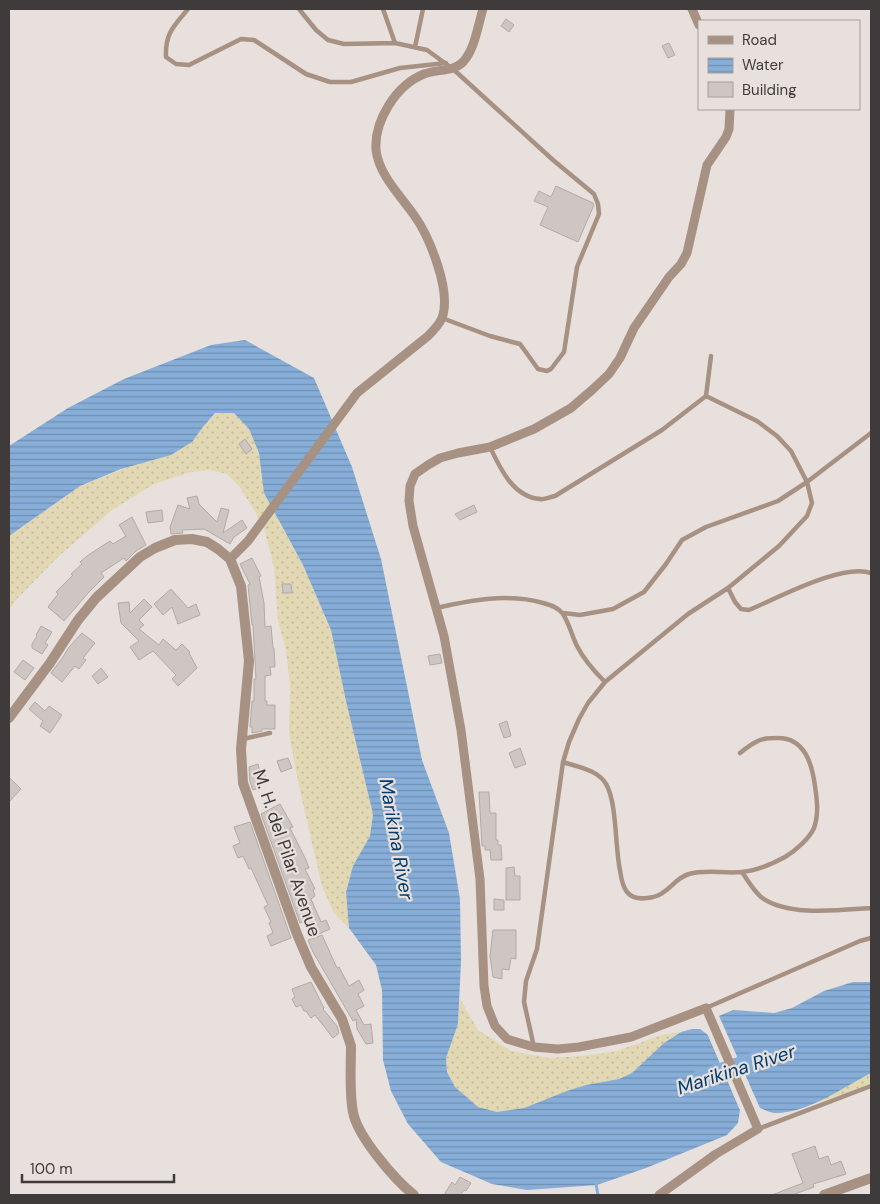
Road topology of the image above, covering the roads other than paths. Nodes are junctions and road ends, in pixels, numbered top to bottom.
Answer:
1 (188, 9) edge
2 (299, 9) edge
3 (383, 9) edge
4 (423, 9) edge
5 (483, 9) edge
6 (692, 9) edge
7 (698, 22) edge
8 (395, 43) junction
9 (415, 47) junction
10 (450, 66) junction
11 (730, 110) edge
12 (442, 318) junction
13 (710, 356) dead end
14 (706, 396) junction
15 (871, 433) edge
16 (490, 447) junction
17 (807, 482) junction
18 (230, 559) junction
19 (871, 573) edge
20 (728, 588) junction
21 (436, 608) junction
22 (563, 613) junction
23 (605, 682) junction
24 (9, 718) edge
25 (270, 733) dead end
26 (242, 739) junction
27 (740, 753) dead end
28 (563, 762) junction
29 (742, 872) junction
30 (871, 908) edge
31 (871, 938) edge
32 (706, 1008) junction
33 (534, 1047) junction
34 (871, 1086) edge
35 (758, 1129) junction
36 (871, 1178) edge
37 (414, 1195) edge
38 (660, 1195) edge
39 (824, 1195) edge

1 - 10 lane
2 - 8 lane
3 - 8 lane
4 - 9 lane
5 - 10 street
6 - 7 street
8 - 9 lane
9 - 10 lane
10 - 12 street
10 - 12 lane
11 - 16 street
12 - 18 street
13 - 14 lane
14 - 16 lane
14 - 17 lane
15 - 17 lane
16 - 21 street
17 - 20 lane
17 - 22 lane
18 - 24 street
18 - 26 street, M. H. del Pilar Avenue
19 - 20 lane
20 - 23 lane
21 - 22 lane
21 - 33 street
22 - 23 lane
23 - 28 lane
25 - 26 lane
26 - 37 street, M. H. del Pilar Avenue
27 - 29 lane
28 - 29 lane
28 - 33 lane
29 - 30 lane
31 - 32 lane
32 - 33 street
32 - 35 street
34 - 35 lane
35 - 38 street
36 - 39 street

